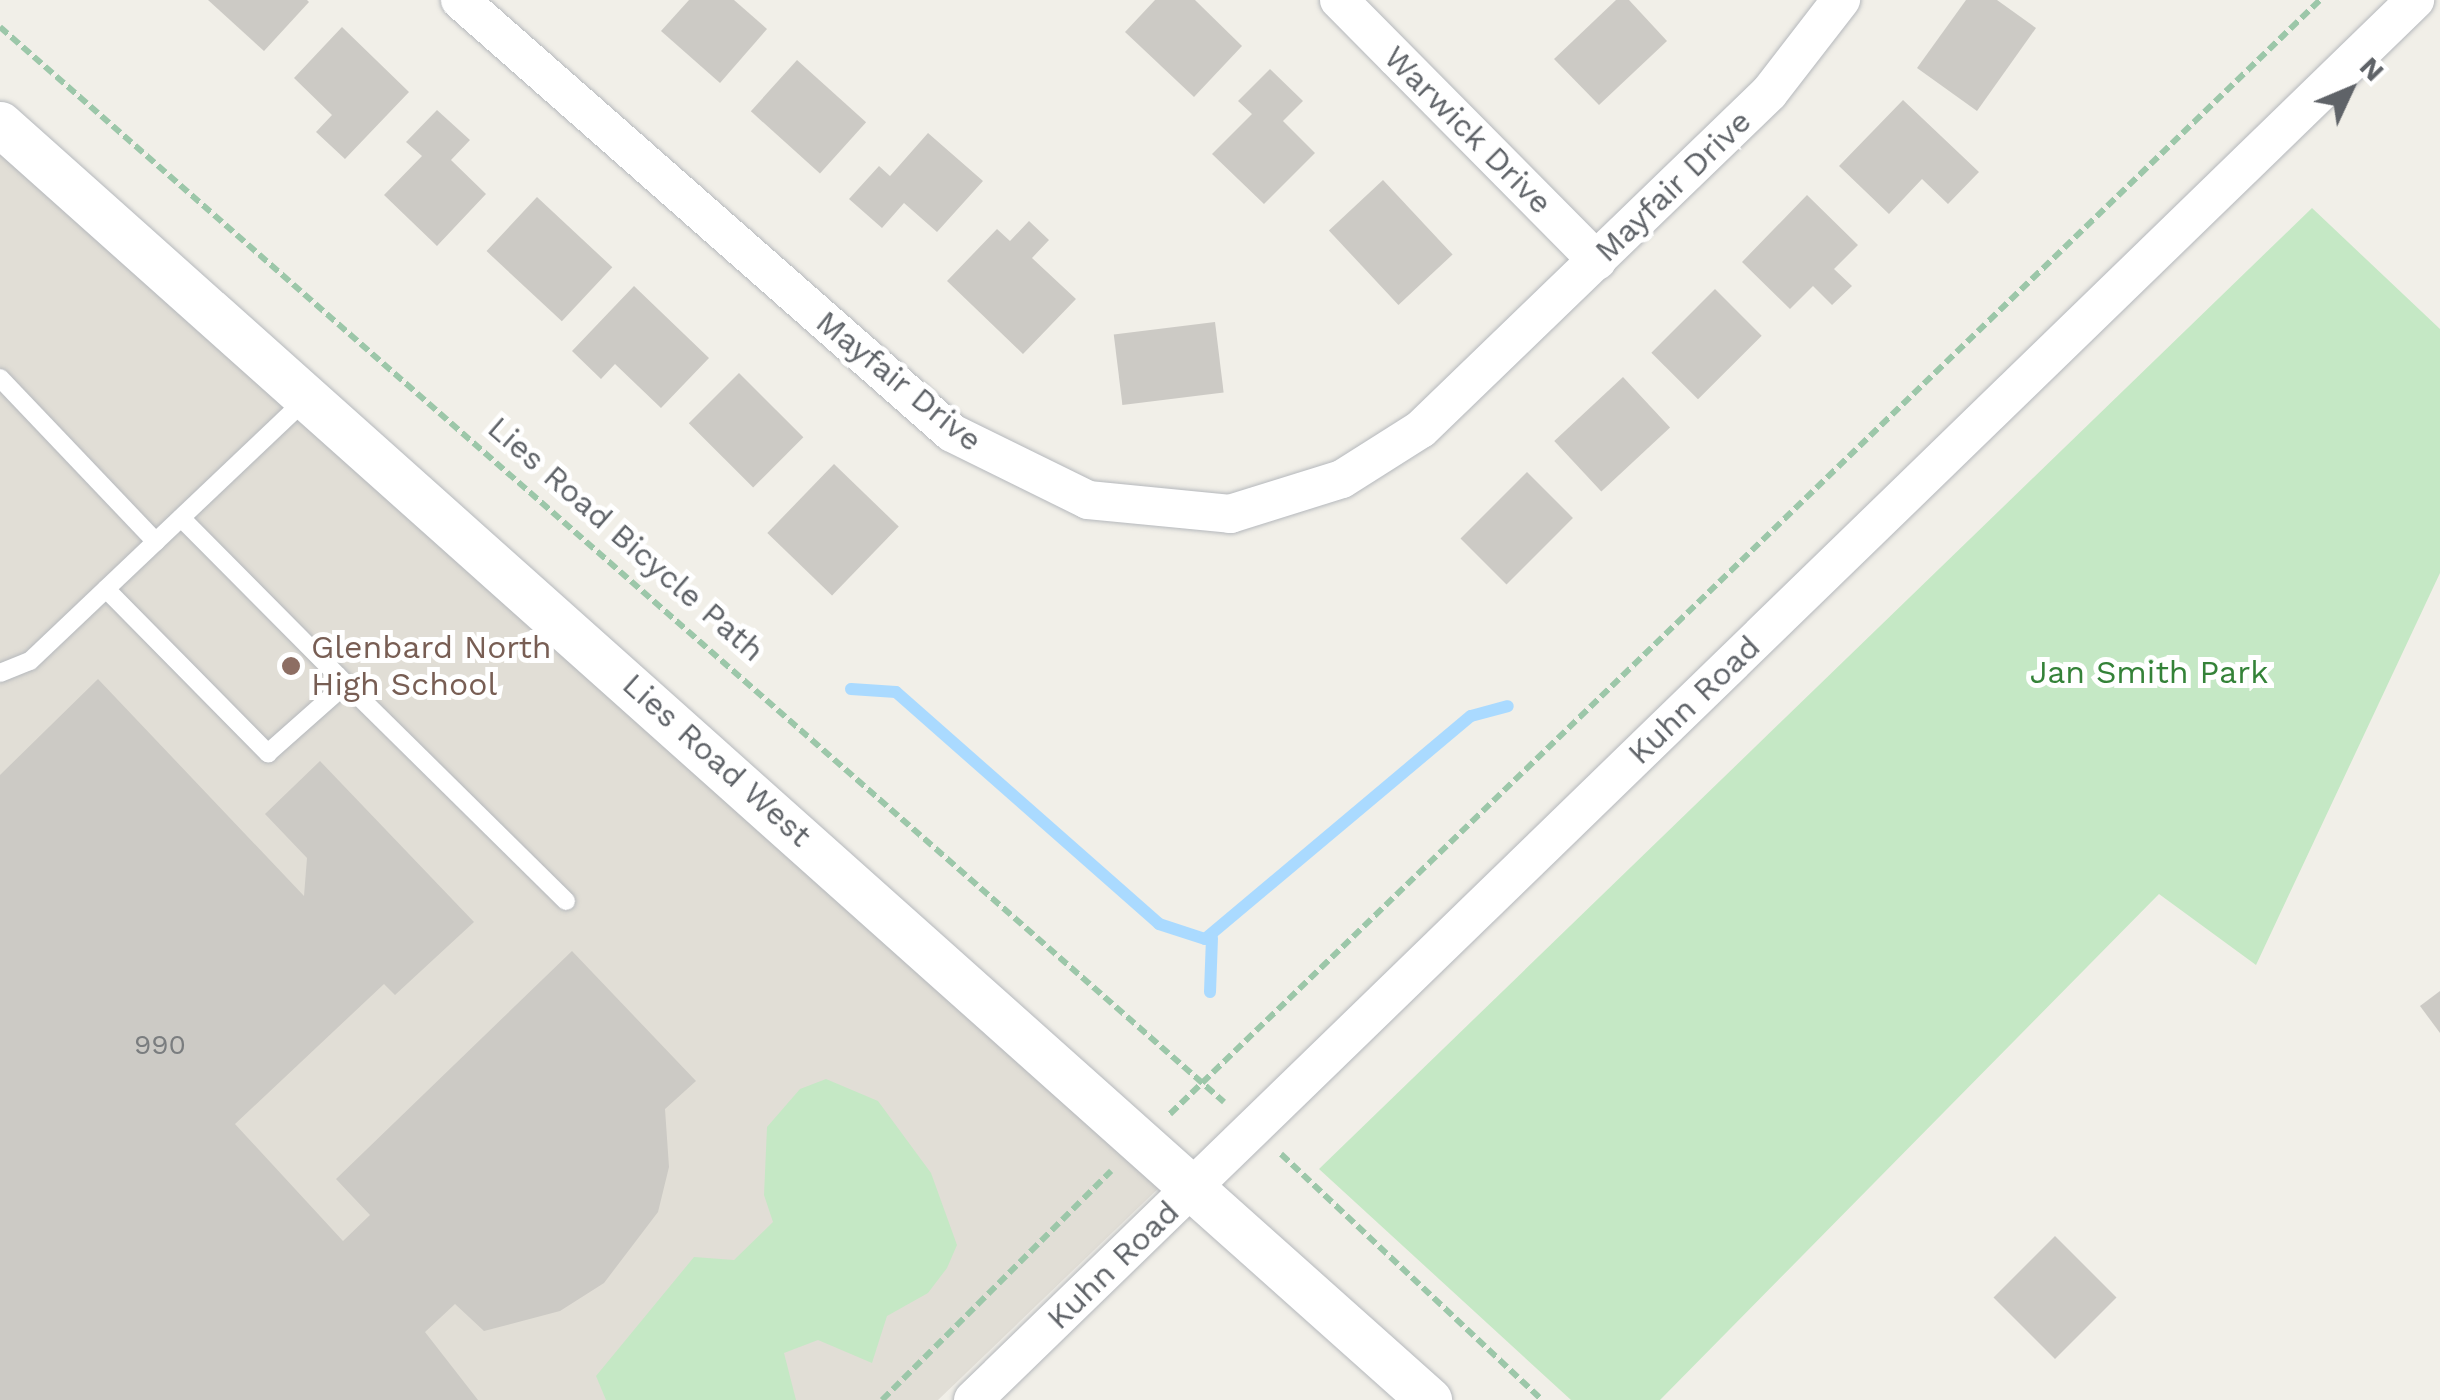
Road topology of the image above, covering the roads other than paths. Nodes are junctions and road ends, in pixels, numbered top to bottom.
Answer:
1 (460, 0) edge
2 (1339, 0) edge
3 (1841, 0) edge
4 (2415, 0) edge
5 (0, 124) edge
6 (1597, 261) junction
7 (0, 378) edge
8 (308, 398) junction
9 (181, 518) junction
10 (156, 542) junction
11 (106, 589) junction
12 (0, 672) edge
13 (346, 684) junction
14 (566, 901) dead end
15 (1196, 1185) junction
16 (973, 1400) edge
17 (1430, 1400) edge

1 - 6 street, Mayfair Drive
2 - 6 street, Warwick Drive
3 - 6 street, Mayfair Drive
4 - 15 street, Kuhn Road
5 - 8 street, Lies Road West
7 - 10 lane
8 - 9 lane
8 - 15 street, Lies Road West
9 - 10 lane
9 - 13 lane
10 - 11 lane
11 - 12 lane
11 - 13 lane
13 - 14 lane
15 - 16 street, Kuhn Road
15 - 17 street, Lies Road West

